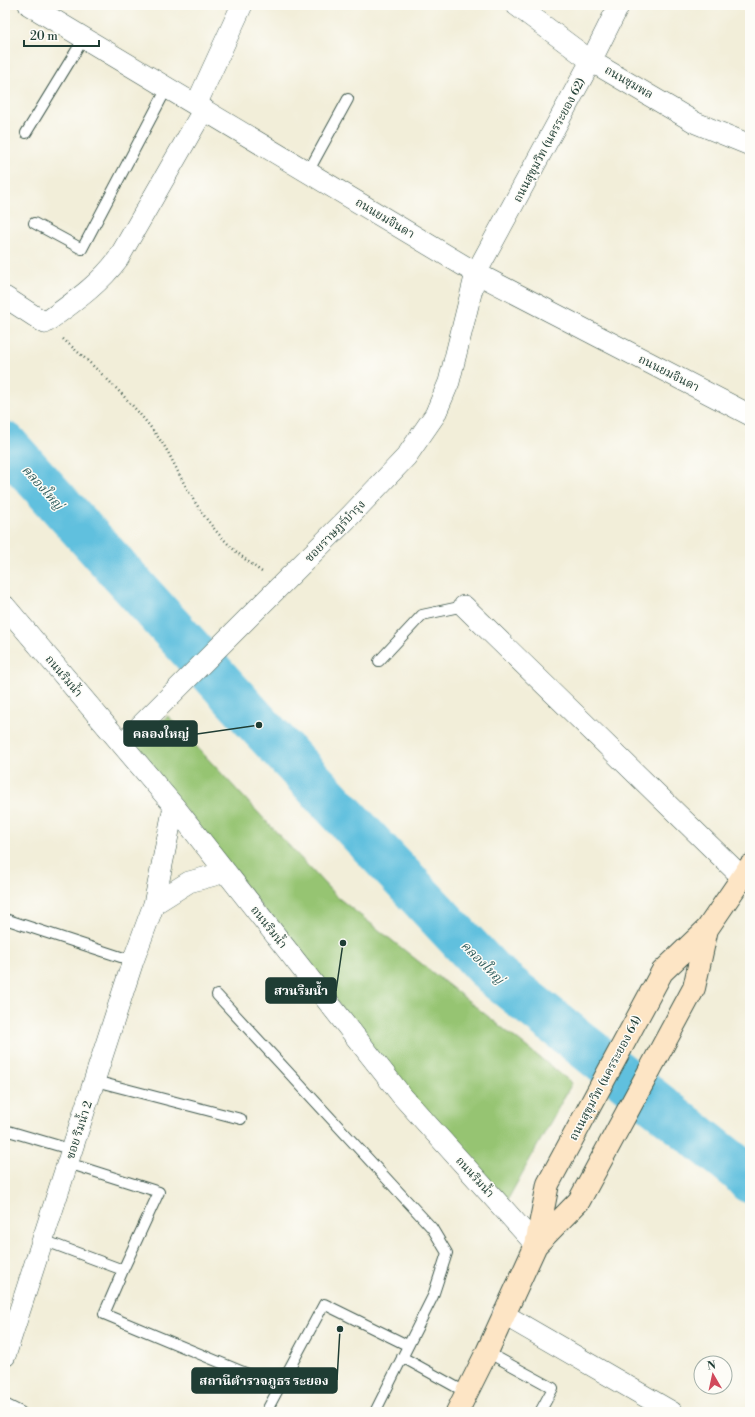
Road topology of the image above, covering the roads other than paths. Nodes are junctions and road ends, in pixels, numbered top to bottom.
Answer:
1 (29, 5) edge
2 (242, 5) edge
3 (516, 5) edge
4 (619, 5) edge
5 (84, 38) junction
6 (592, 61) junction
7 (167, 88) junction
8 (348, 99) dead end
9 (200, 107) junction
10 (26, 133) dead end
11 (750, 145) edge
12 (308, 172) junction
13 (34, 223) dead end
14 (476, 273) junction
15 (5, 296) edge
16 (750, 415) edge
17 (5, 606) edge
18 (464, 606) joint
19 (379, 661) dead end
20 (122, 744) junction
21 (174, 806) junction
22 (226, 872) junction
23 (747, 872) edge
24 (154, 904) junction
25 (5, 919) edge
26 (707, 929) junction
27 (133, 961) junction
28 (217, 995) dead end
29 (94, 1081) junction
30 (241, 1119) dead end
31 (5, 1130) edge
32 (70, 1156) junction
33 (43, 1240) junction
34 (536, 1245) junction
35 (123, 1270) junction
36 (503, 1314) junction
37 (407, 1345) junction
38 (487, 1352) junction
39 (5, 1356) edge
40 (402, 1357) junction
41 (279, 1387) junction
42 (467, 1393) junction
43 (5, 1404) edge
44 (21, 1412) edge
45 (266, 1412) edge
46 (375, 1412) edge
47 (457, 1412) edge
48 (540, 1412) edge
49 (672, 1412) edge

1 - 5 street, ถนนยมจินดา
2 - 9 street
3 - 6 street, ถนนชุมพล
4 - 6 street, ถนนสุขุมวิท (นครระยอง 62)
5 - 7 street, ถนนยมจินดา
5 - 10 lane
6 - 11 street, ถนนชุมพล
6 - 14 street, ถนนสุขุมวิท (นครระยอง 62)
7 - 9 street, ถนนยมจินดา
7 - 13 lane
8 - 12 lane
9 - 12 street, ถนนยมจินดา
9 - 15 street
12 - 14 street, ถนนยมจินดา
14 - 16 street, ถนนยมจินดา
14 - 20 street, ซอยราษฎร์บำรุง
17 - 20 street, ถนนริมน้ำ
18 - 19 lane
18 - 23 street
20 - 21 street, ถนนริมน้ำ
21 - 22 street, ถนนริมน้ำ
21 - 24 street, ซอย ริมน้ำ 2
22 - 24 street
22 - 34 street, ถนนริมน้ำ
23 - 26 street, ถนนสุขุมวิท (นครระยอง 64)
24 - 27 street, ซอย ริมน้ำ 2
25 - 27 lane
26 - 34 street, ถนนสุขุมวิท (นครระยอง 64)
26 - 34 street, ถนนสุขุมวิท (นครระยอง 64)
27 - 29 street, ซอย ริมน้ำ 2
28 - 37 lane
29 - 30 lane
29 - 32 street, ซอย ริมน้ำ 2
31 - 32 lane
32 - 33 street, ซอย ริมน้ำ 2
32 - 35 lane
33 - 35 lane
33 - 39 street, ซอย ริมน้ำ 2
34 - 36 street, ถนนสุขุมวิท (นครระยอง 64)
35 - 41 lane
36 - 38 street, ถนนสุขุมวิท (นครระยอง 64)
36 - 49 street
37 - 40 lane
37 - 41 lane
38 - 42 street, ถนนสุขุมวิท (นครระยอง 64)
38 - 48 lane
40 - 42 lane
40 - 46 lane
41 - 45 lane
42 - 47 street, ถนนสุขุมวิท (นครระยอง 64)
43 - 44 lane

